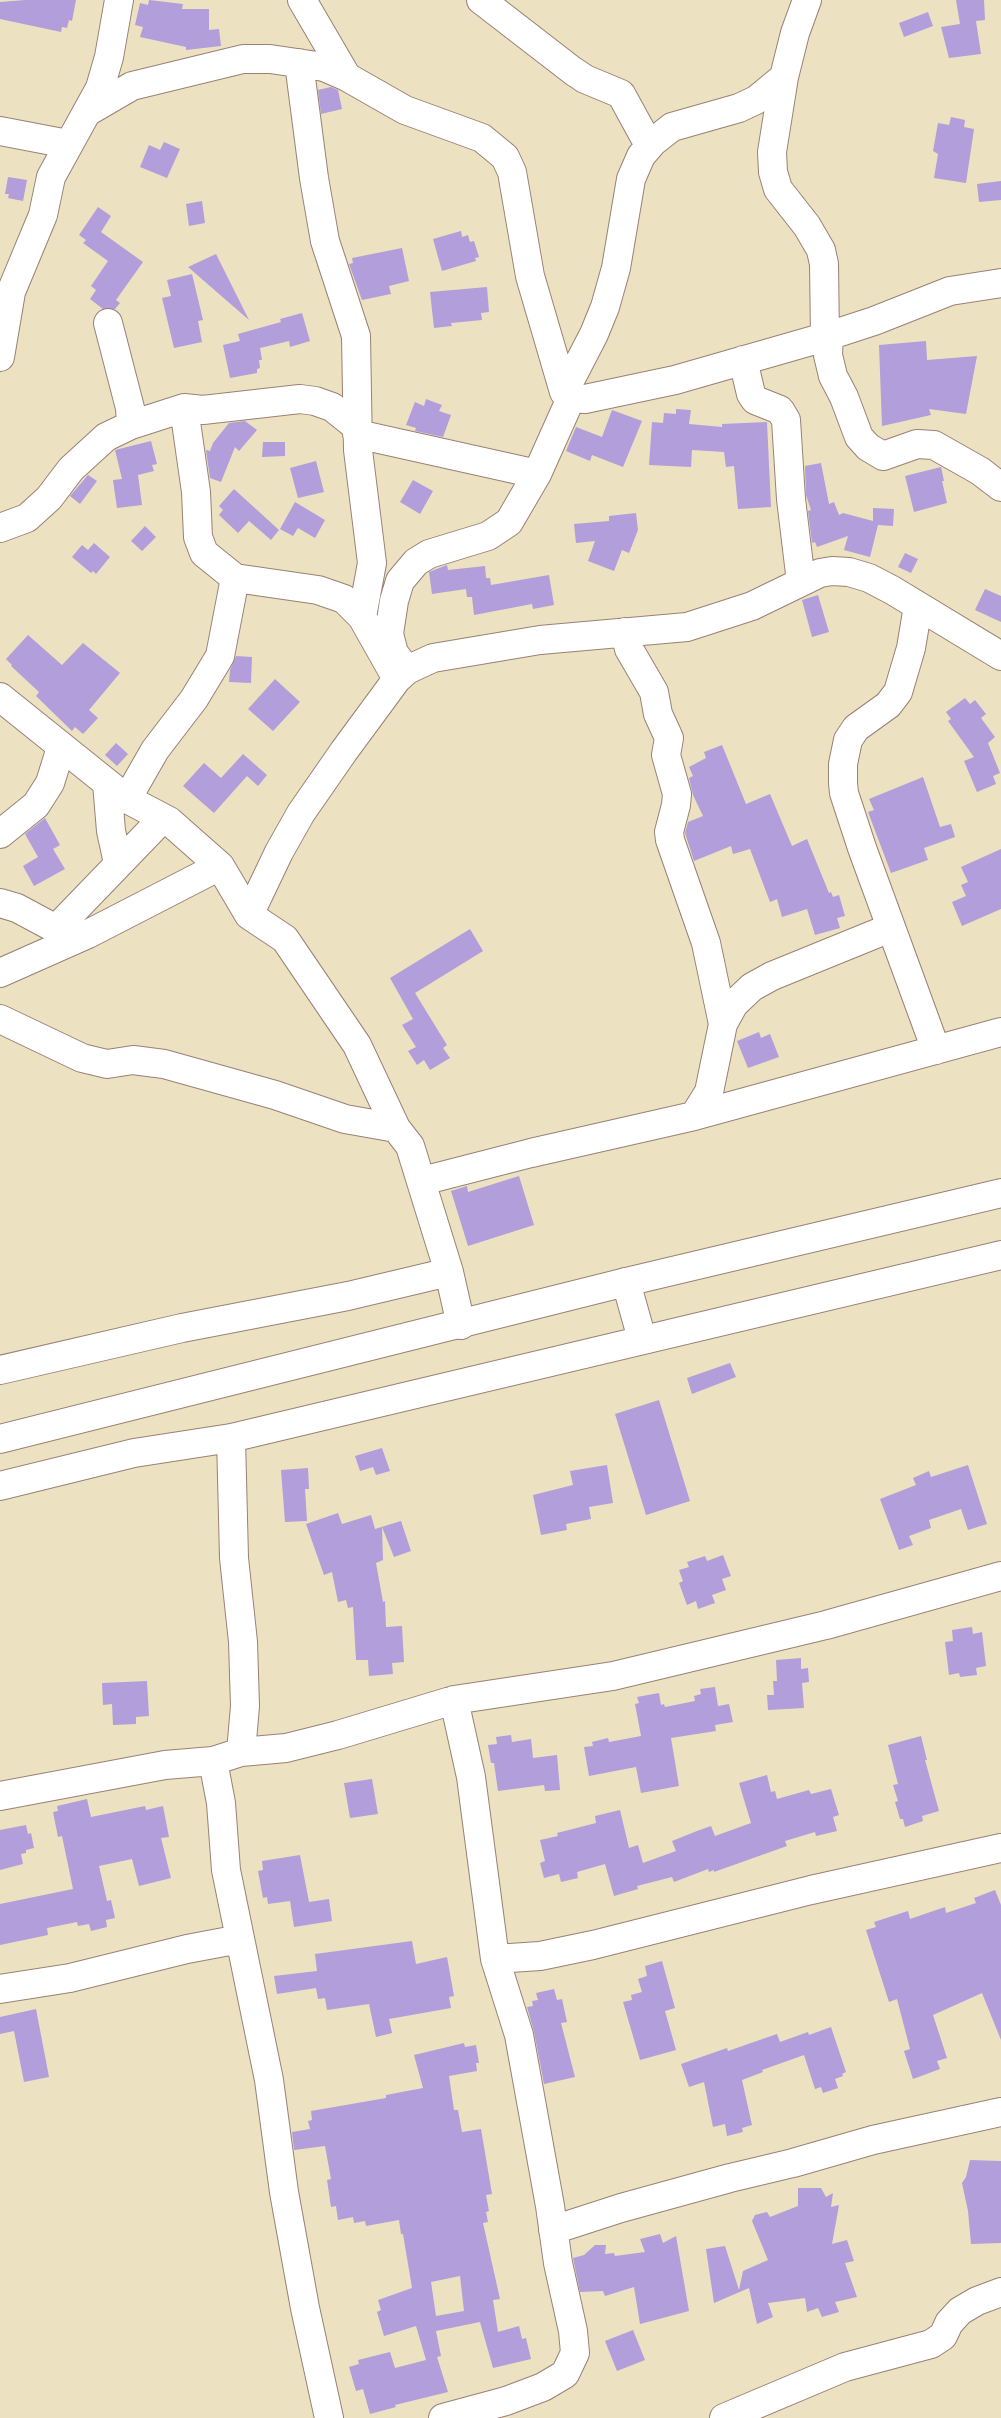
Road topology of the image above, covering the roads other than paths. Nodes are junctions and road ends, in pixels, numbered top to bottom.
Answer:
1 (119, 0) edge
2 (302, 0) edge
3 (481, 0) edge
4 (807, 0) edge
5 (299, 63) junction
6 (347, 77) junction
7 (784, 77) junction
8 (89, 111) junction
9 (0, 131) edge
10 (644, 136) dead end
11 (68, 144) junction
12 (1001, 283) edge
13 (108, 323) dead end
14 (827, 336) junction
15 (0, 357) edge
16 (743, 360) junction
17 (568, 395) junction
18 (184, 408) junction
19 (131, 425) junction
20 (357, 431) junction
21 (537, 474) junction
22 (1001, 487) edge
23 (0, 528) edge
24 (235, 578) junction
25 (801, 582) junction
26 (918, 606) junction
27 (362, 616) junction
28 (625, 632) junction
29 (1001, 656) edge
30 (402, 674) junction
31 (0, 697) edge
32 (59, 754) dead end
33 (117, 791) junction
34 (163, 818) junction
35 (0, 834) edge
36 (118, 864) junction
37 (220, 866) junction
38 (0, 903) edge
39 (249, 915) junction
40 (890, 928) junction
41 (66, 934) junction
42 (0, 973) edge
43 (0, 1019) edge
44 (723, 1024) junction
45 (1001, 1032) edge
46 (936, 1050) junction
47 (694, 1116) junction
48 (396, 1128) junction
49 (422, 1181) junction
50 (1001, 1193) edge
51 (1001, 1255) edge
52 (449, 1272) junction
53 (626, 1282) junction
54 (461, 1325) junction
55 (642, 1339) junction
56 (0, 1370) edge
57 (231, 1438) junction
58 (0, 1439) edge
59 (0, 1486) edge
60 (1001, 1576) edge
61 (454, 1700) junction
62 (241, 1752) junction
63 (213, 1761) junction
64 (0, 1796) edge
65 (1001, 1848) edge
66 (240, 1939) junction
67 (495, 1958) junction
68 (0, 1989) edge
69 (1001, 2112) edge
70 (553, 2230) junction
71 (1001, 2292) edge
72 (329, 2418) edge
73 (443, 2418) edge
74 (724, 2418) edge

1 - 8 main road
2 - 6 main road
3 - 10 main road
4 - 7 main road
5 - 6 main road
5 - 8 main road
5 - 20 main road
6 - 17 main road
7 - 14 main road
7 - 17 main road
8 - 11 main road
9 - 11 main road
11 - 15 main road
12 - 14 main road
13 - 19 main road
14 - 16 main road
14 - 22 main road
16 - 17 main road
16 - 25 main road
17 - 21 main road
18 - 19 main road
18 - 20 main road
18 - 24 main road
19 - 23 main road
20 - 21 main road
20 - 27 main road
21 - 30 main road
24 - 27 main road
24 - 33 main road
25 - 26 main road
25 - 28 main road
26 - 29 main road
26 - 40 main road
27 - 30 main road
28 - 30 main road
28 - 44 main road
30 - 39 main road
31 - 33 main road
32 - 35 main road
33 - 34 main road
33 - 36 main road
34 - 36 main road
34 - 37 main road
36 - 41 main road
37 - 39 main road
37 - 41 main road
38 - 41 main road
39 - 48 main road
40 - 44 main road
40 - 46 main road
41 - 42 main road
43 - 48 main road
44 - 47 main road
45 - 46 main road
46 - 47 main road
47 - 49 main road
48 - 49 main road
49 - 52 main road
50 - 53 main road
51 - 55 main road
52 - 54 main road
52 - 56 main road
53 - 54 main road
53 - 55 main road
54 - 58 main road
55 - 57 main road
57 - 59 main road
57 - 62 main road
60 - 61 main road
61 - 62 main road
61 - 67 main road
62 - 63 main road
63 - 64 main road
63 - 66 main road
65 - 67 main road
66 - 68 main road
66 - 72 main road
67 - 70 main road
69 - 70 main road
70 - 73 main road
71 - 74 main road

